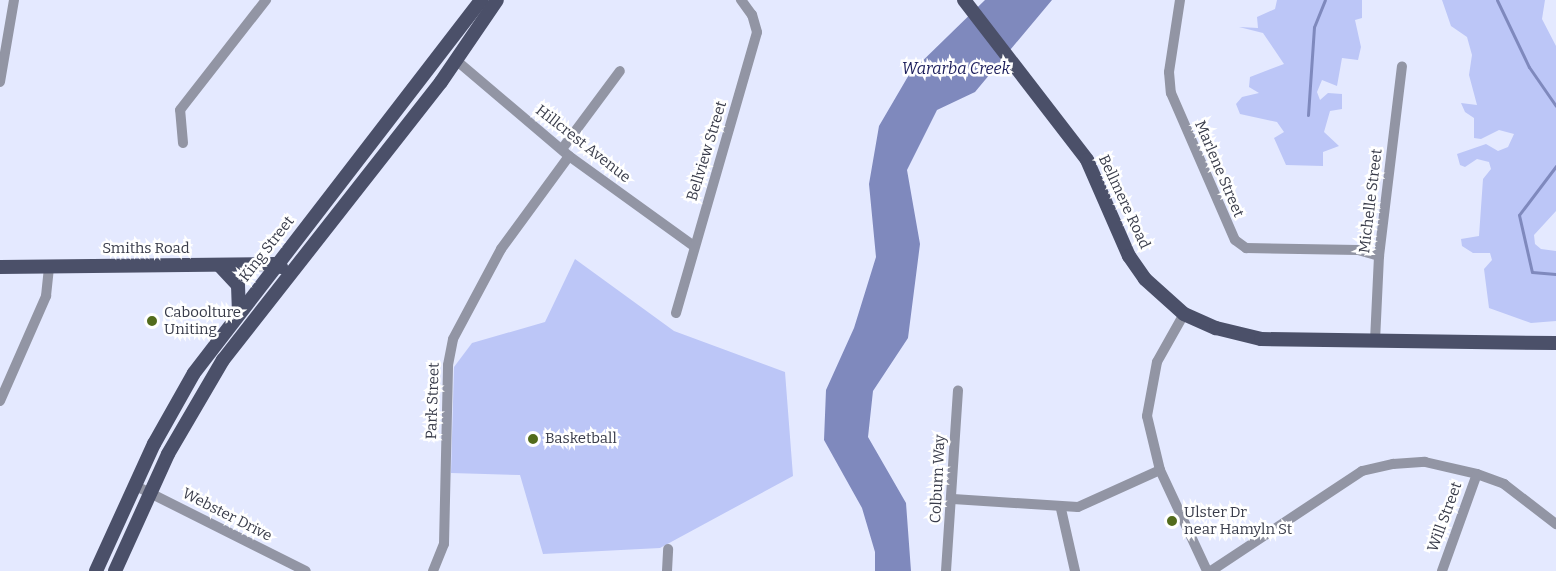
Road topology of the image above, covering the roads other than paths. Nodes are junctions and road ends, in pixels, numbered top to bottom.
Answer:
1 (14, 0) edge
2 (266, 0) edge
3 (481, 0) edge
4 (497, 0) edge
5 (741, 0) edge
6 (964, 0) edge
7 (1180, 0) edge
8 (457, 61) junction
9 (1402, 66) dead end
10 (620, 70) dead end
11 (0, 82) edge
12 (183, 143) dead end
13 (566, 152) junction
14 (694, 246) junction
15 (1379, 256) junction
16 (276, 264) junction
17 (220, 266) junction
18 (0, 267) edge
19 (49, 267) junction
20 (290, 274) junction
21 (238, 312) junction
22 (676, 313) dead end
23 (1184, 314) junction
24 (1375, 341) junction
25 (1556, 343) edge
26 (958, 390) dead end
27 (0, 401) edge
28 (1160, 470) junction
29 (1477, 474) junction
30 (134, 485) junction
31 (150, 493) junction
32 (953, 499) junction
33 (1061, 509) junction
34 (1556, 524) edge
35 (669, 549) dead end
36 (96, 571) edge
37 (115, 571) edge
38 (306, 571) edge
39 (433, 571) edge
40 (667, 571) edge
41 (946, 571) edge
42 (1075, 571) edge
43 (1209, 571) edge
44 (1442, 571) edge

1 - 11 street
2 - 12 street
3 - 16 main road, King Street
4 - 8 main road
5 - 14 street, Bellview Street
6 - 23 main road, Bellmere Road
7 - 15 street, Marlene Street
8 - 13 street, Hillcrest Avenue
8 - 20 main road
9 - 15 street, Michelle Street
10 - 13 street, Park Street
13 - 14 street, Hillcrest Avenue
13 - 39 street, Park Street
14 - 22 street, Bellview Street
15 - 24 street, Michelle Street
16 - 17 main road, Smiths Road
16 - 20 main road
16 - 21 main road, King Street
17 - 19 main road, Smiths Road
17 - 21 main road
18 - 19 main road, Smiths Road
19 - 27 street
20 - 31 main road
21 - 30 main road, King Street
23 - 24 main road, Bellmere Road
23 - 28 street
24 - 25 main road, Bellmere Road
26 - 32 street, Colburn Way
28 - 33 street
28 - 43 street
29 - 34 street
29 - 43 street
29 - 44 street, Will Street
30 - 31 street, Webster Drive
30 - 36 main road, King Street
31 - 37 main road
31 - 38 street, Webster Drive
32 - 33 street
32 - 41 street, Colburn Way
33 - 42 street
35 - 40 street

